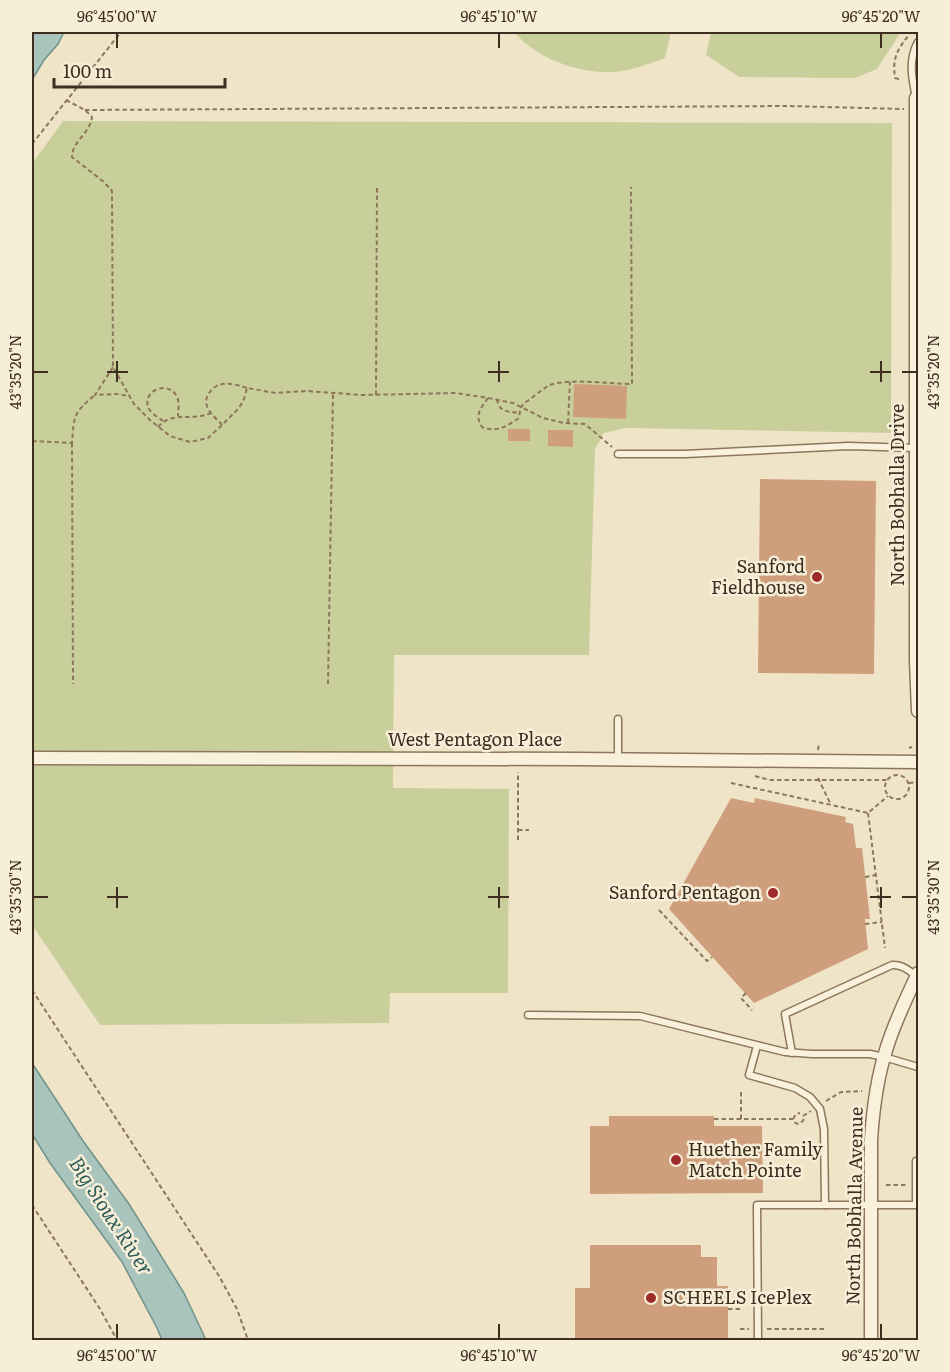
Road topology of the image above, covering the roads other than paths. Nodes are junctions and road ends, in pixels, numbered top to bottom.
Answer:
1 (918, 42) edge
2 (917, 102) edge
3 (917, 448) edge
4 (618, 454) road end
5 (917, 590) edge
6 (918, 711) edge
7 (618, 719) dead end
8 (32, 758) edge
9 (618, 759) junction
10 (918, 762) edge
11 (918, 974) edge
12 (528, 1015) dead end
13 (757, 1046) junction
14 (792, 1053) junction
15 (884, 1057) junction
16 (918, 1067) edge
17 (918, 1161) edge
18 (825, 1205) junction
19 (871, 1205) junction
20 (758, 1341) edge
21 (871, 1341) edge

1 - 2 lane
2 - 3 street, North Bobhalla Drive
3 - 4 lane
3 - 5 street, North Bobhalla Drive
5 - 6 street, North Bobhalla Drive
7 - 9 lane
8 - 9 street, West Pentagon Place
9 - 10 street, West Pentagon Place
11 - 14 lane
11 - 15 street, North Bobhalla Avenue
12 - 13 lane
13 - 14 lane
13 - 18 lane
14 - 15 lane
15 - 16 lane
15 - 19 street, North Bobhalla Avenue
17 - 19 lane
18 - 19 lane
18 - 20 lane
19 - 21 street, North Bobhalla Avenue

